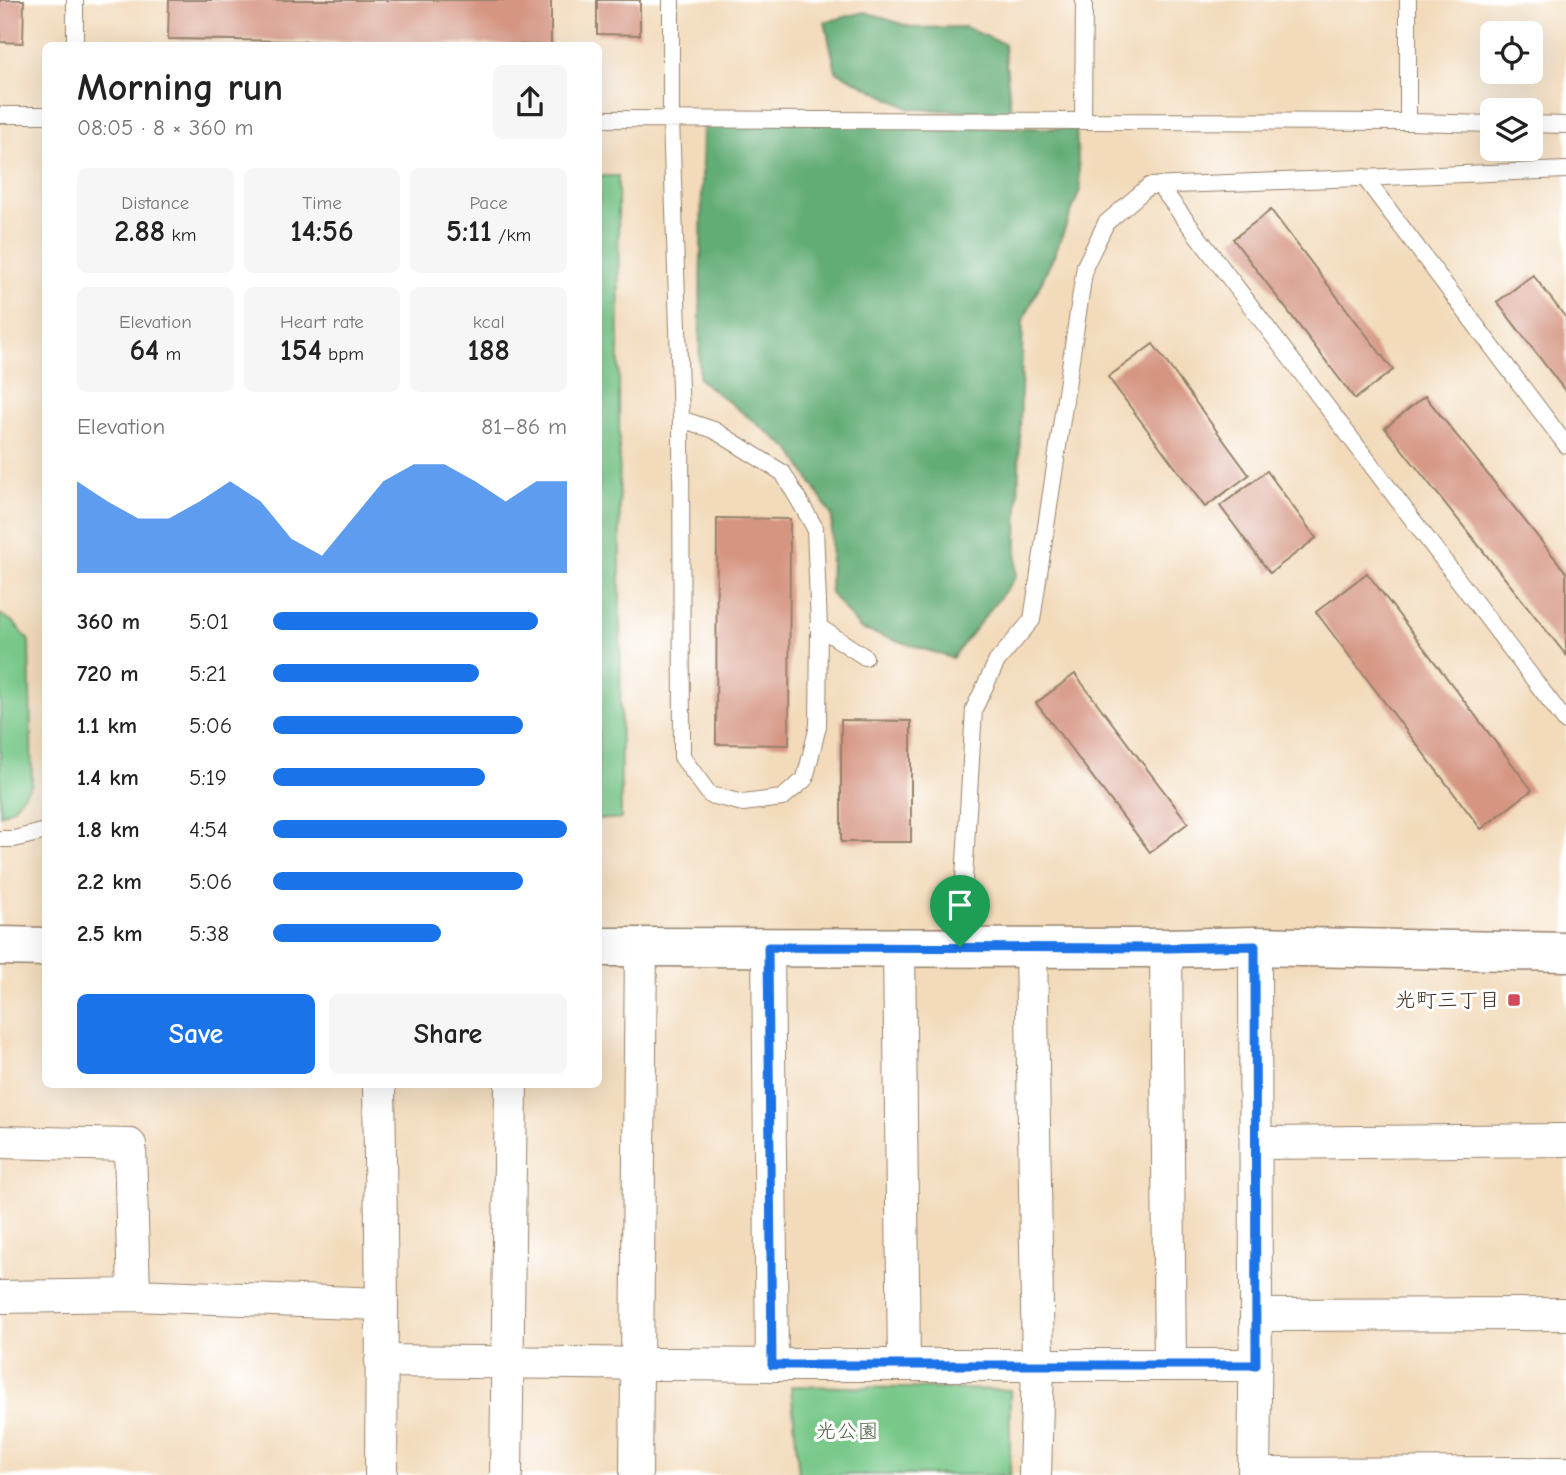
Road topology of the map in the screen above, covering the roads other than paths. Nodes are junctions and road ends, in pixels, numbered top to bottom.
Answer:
1 (75, 0) edge
2 (671, 0) edge
3 (1084, 0) edge
4 (1408, 0) edge
5 (75, 42) edge
6 (0, 115) edge
7 (42, 115) edge
8 (602, 119) edge
9 (671, 119) junction
10 (1083, 121) junction
11 (1408, 122) junction
12 (1480, 124) edge
13 (1543, 124) edge
14 (1566, 125) edge
15 (1566, 170) edge
16 (1364, 177) junction
17 (1158, 185) junction
18 (681, 419) junction
19 (1566, 445) edge
20 (819, 628) junction
21 (865, 657) dead end
22 (1566, 722) edge
23 (42, 832) edge
24 (0, 839) edge
25 (0, 946) edge
26 (641, 946) junction
27 (1255, 946) junction
28 (42, 947) edge
29 (602, 947) edge
30 (768, 947) junction
31 (960, 947) junction
32 (899, 948) junction
33 (1031, 948) junction
34 (1167, 948) junction
35 (1566, 953) edge
36 (379, 1088) edge
37 (511, 1088) edge
38 (1566, 1140) edge
39 (0, 1142) edge
40 (1256, 1143) junction
41 (134, 1295) junction
42 (0, 1297) edge
43 (382, 1304) junction
44 (1566, 1314) edge
45 (1256, 1315) junction
46 (381, 1361) junction
47 (508, 1364) junction
48 (638, 1364) junction
49 (772, 1365) junction
50 (904, 1365) junction
51 (1038, 1365) junction
52 (1170, 1365) junction
53 (1256, 1365) junction
54 (1566, 1473) edge
55 (1254, 1474) edge
56 (381, 1475) edge
57 (506, 1475) edge
58 (636, 1475) edge
59 (1035, 1475) edge

1 - 5 lane
2 - 9 lane
3 - 10 lane
4 - 11 lane
6 - 7 lane
8 - 9 lane
9 - 10 lane
9 - 18 lane
10 - 11 lane
11 - 12 lane
13 - 14 lane
15 - 16 lane
16 - 17 lane
16 - 19 lane
17 - 22 lane
17 - 31 lane
18 - 20 lane
18 - 20 lane
20 - 21 lane
23 - 24 lane
25 - 28 street
26 - 29 street
26 - 30 street
26 - 48 street
27 - 34 street
27 - 35 street
27 - 40 street
30 - 32 street
30 - 49 street
31 - 32 street
31 - 33 street
32 - 50 street
33 - 34 street
33 - 51 street
34 - 52 street
36 - 43 street
37 - 47 street
38 - 40 street
39 - 41 street
40 - 45 street
41 - 42 street
41 - 43 street
43 - 46 street
44 - 45 street
45 - 53 street
46 - 47 street
46 - 56 street
47 - 48 street
47 - 57 street
48 - 49 street
48 - 58 street
49 - 50 street
50 - 51 street
51 - 52 street
51 - 59 street
52 - 53 street
53 - 55 street
54 - 55 street

